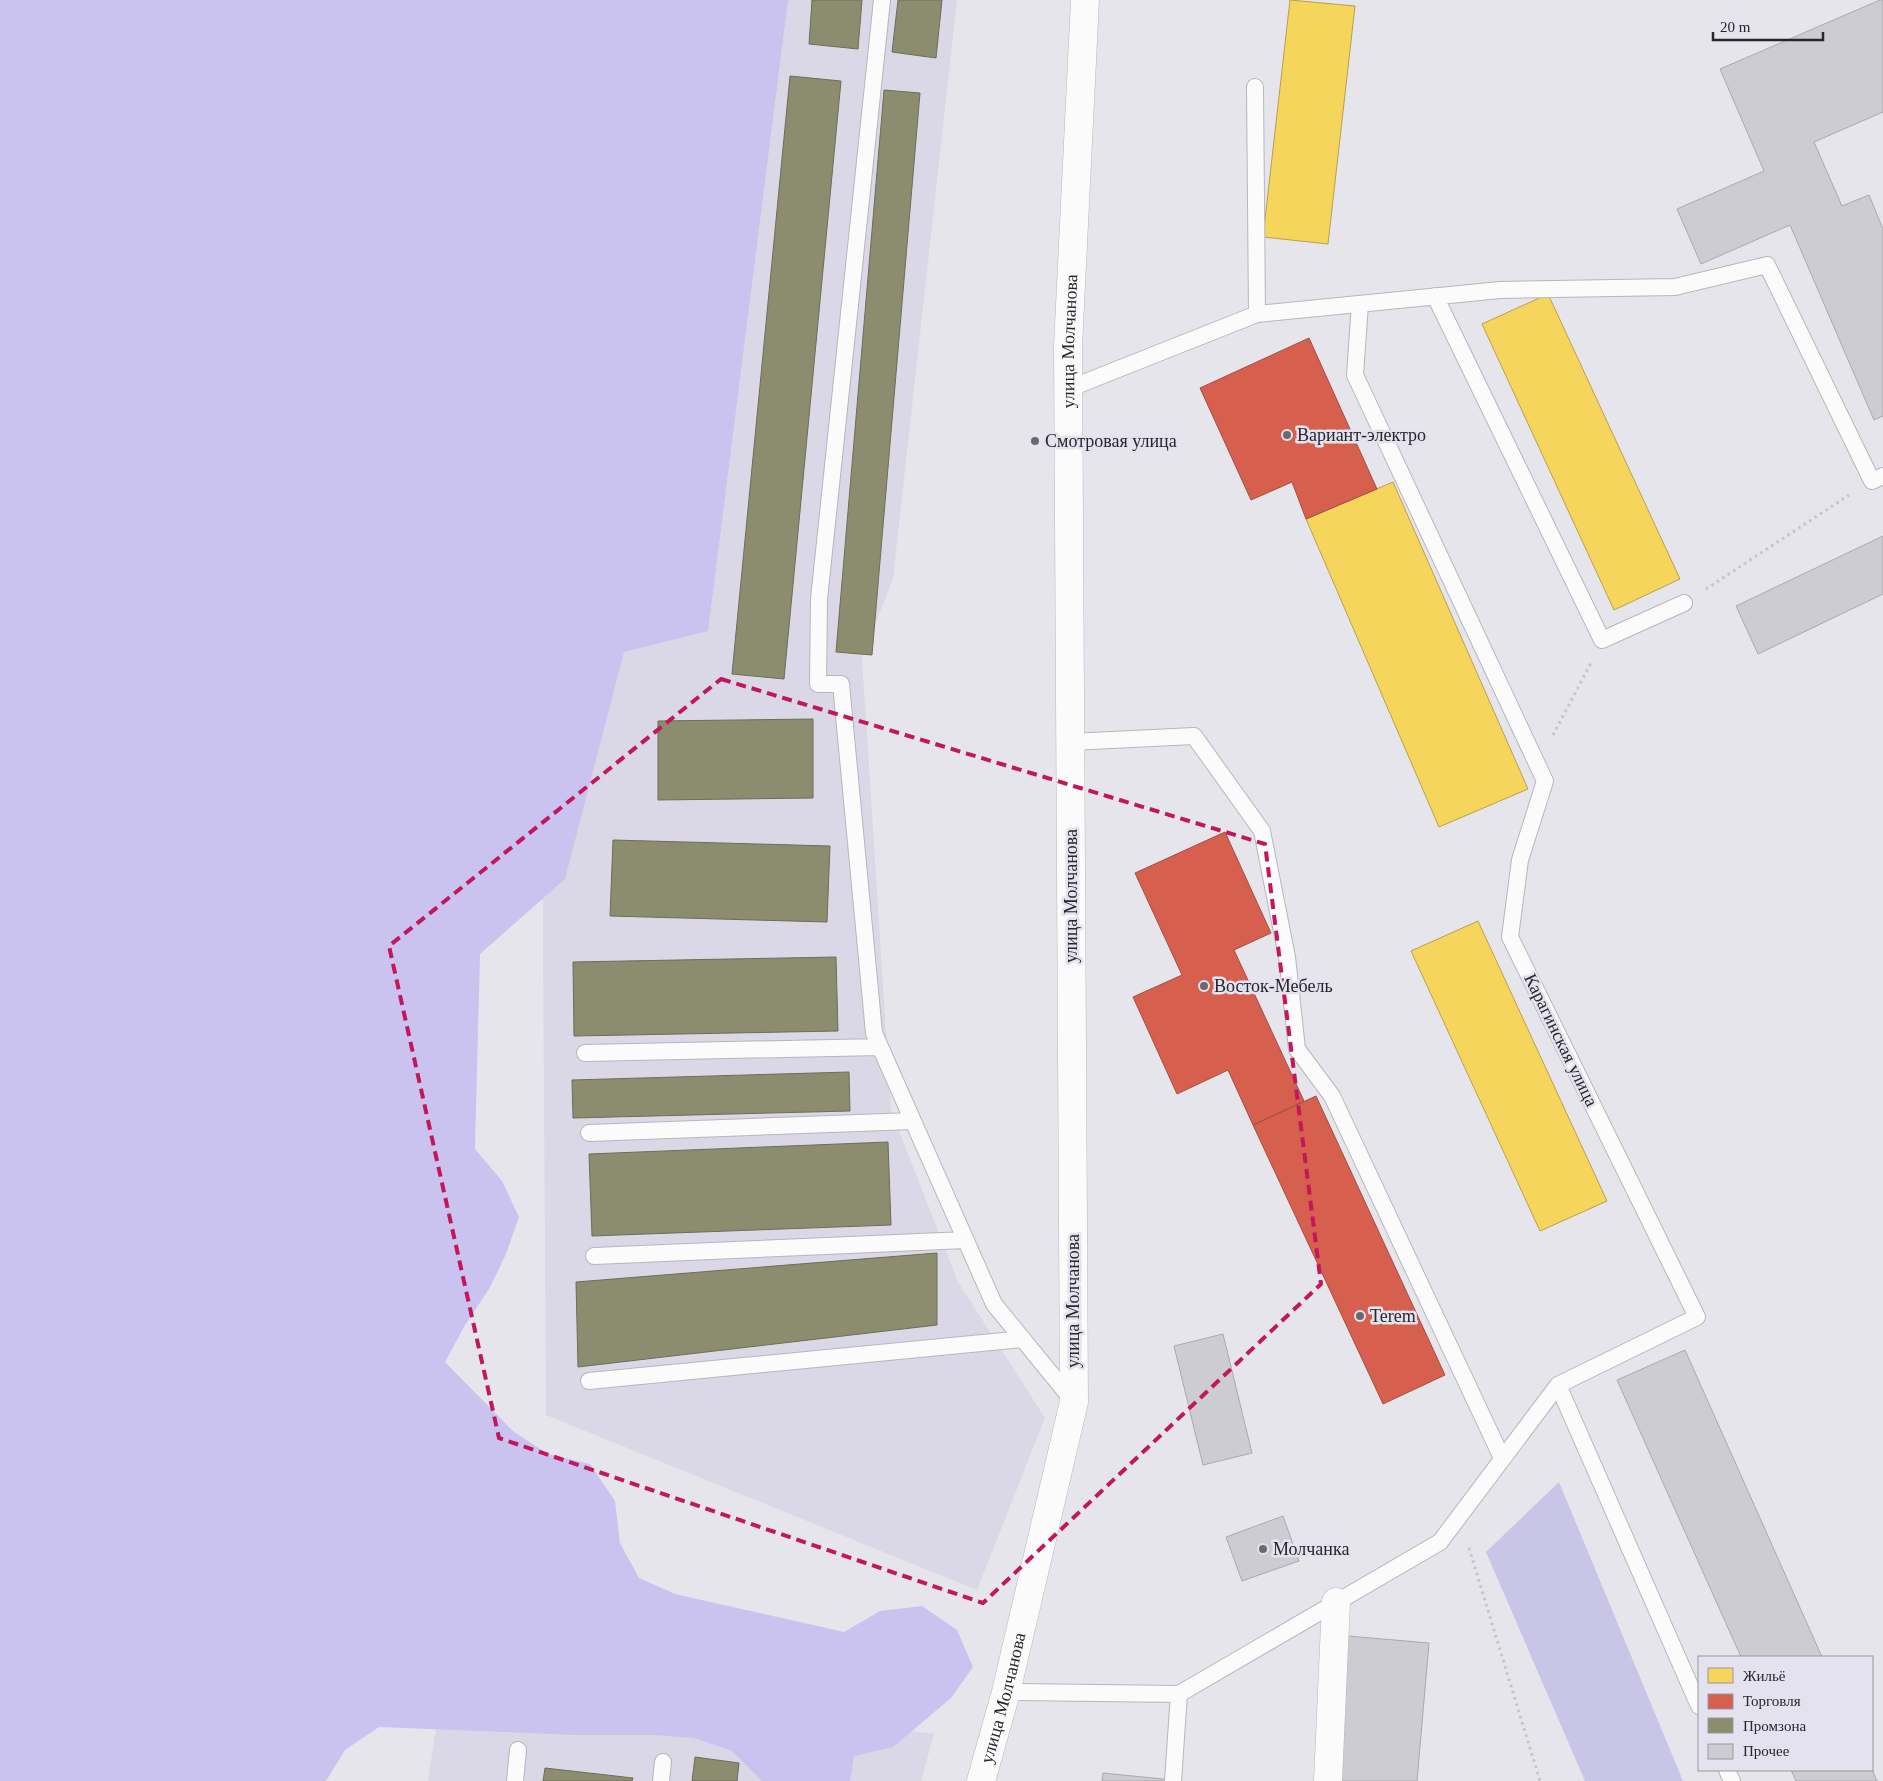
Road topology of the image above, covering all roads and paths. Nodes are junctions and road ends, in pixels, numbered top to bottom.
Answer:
1 (882, 0) edge
2 (1085, 0) edge
3 (1255, 87) dead end
4 (1435, 296) junction
5 (1360, 304) junction
6 (1257, 314) junction
7 (1068, 389) junction
8 (1877, 478) edge
9 (1684, 603) joint
10 (1602, 640) junction
11 (1070, 742) junction
12 (1550, 742) dead end
13 (880, 1047) junction
14 (585, 1053) dead end
15 (913, 1121) junction
16 (589, 1133) dead end
17 (966, 1240) junction
18 (594, 1256) dead end
19 (1022, 1339) junction
20 (589, 1381) dead end
21 (1558, 1385) junction
22 (1074, 1402) junction
23 (1502, 1458) junction
24 (1459, 1516) junction
25 (1336, 1602) junction
26 (1006, 1692) junction
27 (1179, 1694) junction
28 (1698, 1704) edge
29 (518, 1750) dead end
30 (663, 1762) dead end
31 (515, 1781) edge
32 (661, 1781) edge
33 (981, 1781) edge
34 (1173, 1781) edge
35 (1328, 1781) edge
36 (1540, 1781) edge

1 - 13 lane
2 - 7 street, улица Молчанова
3 - 6 lane
4 - 5 lane
4 - 8 lane
4 - 10 lane
5 - 6 lane
5 - 21 lane, Карагинская улица
6 - 7 lane
7 - 11 street, улица Молчанова
8 - 9 path
9 - 10 lane
10 - 12 path
11 - 22 street, улица Молчанова
11 - 23 lane
13 - 14 lane
13 - 15 lane
15 - 16 lane
15 - 17 lane
17 - 18 lane
17 - 19 lane
19 - 20 lane
19 - 22 lane
21 - 23 lane
21 - 28 lane
22 - 26 street, улица Молчанова
23 - 24 lane
24 - 25 lane
24 - 36 path
25 - 27 lane
25 - 35 street
26 - 27 lane
26 - 33 street, улица Молчанова
27 - 34 lane
29 - 31 lane
30 - 32 lane

